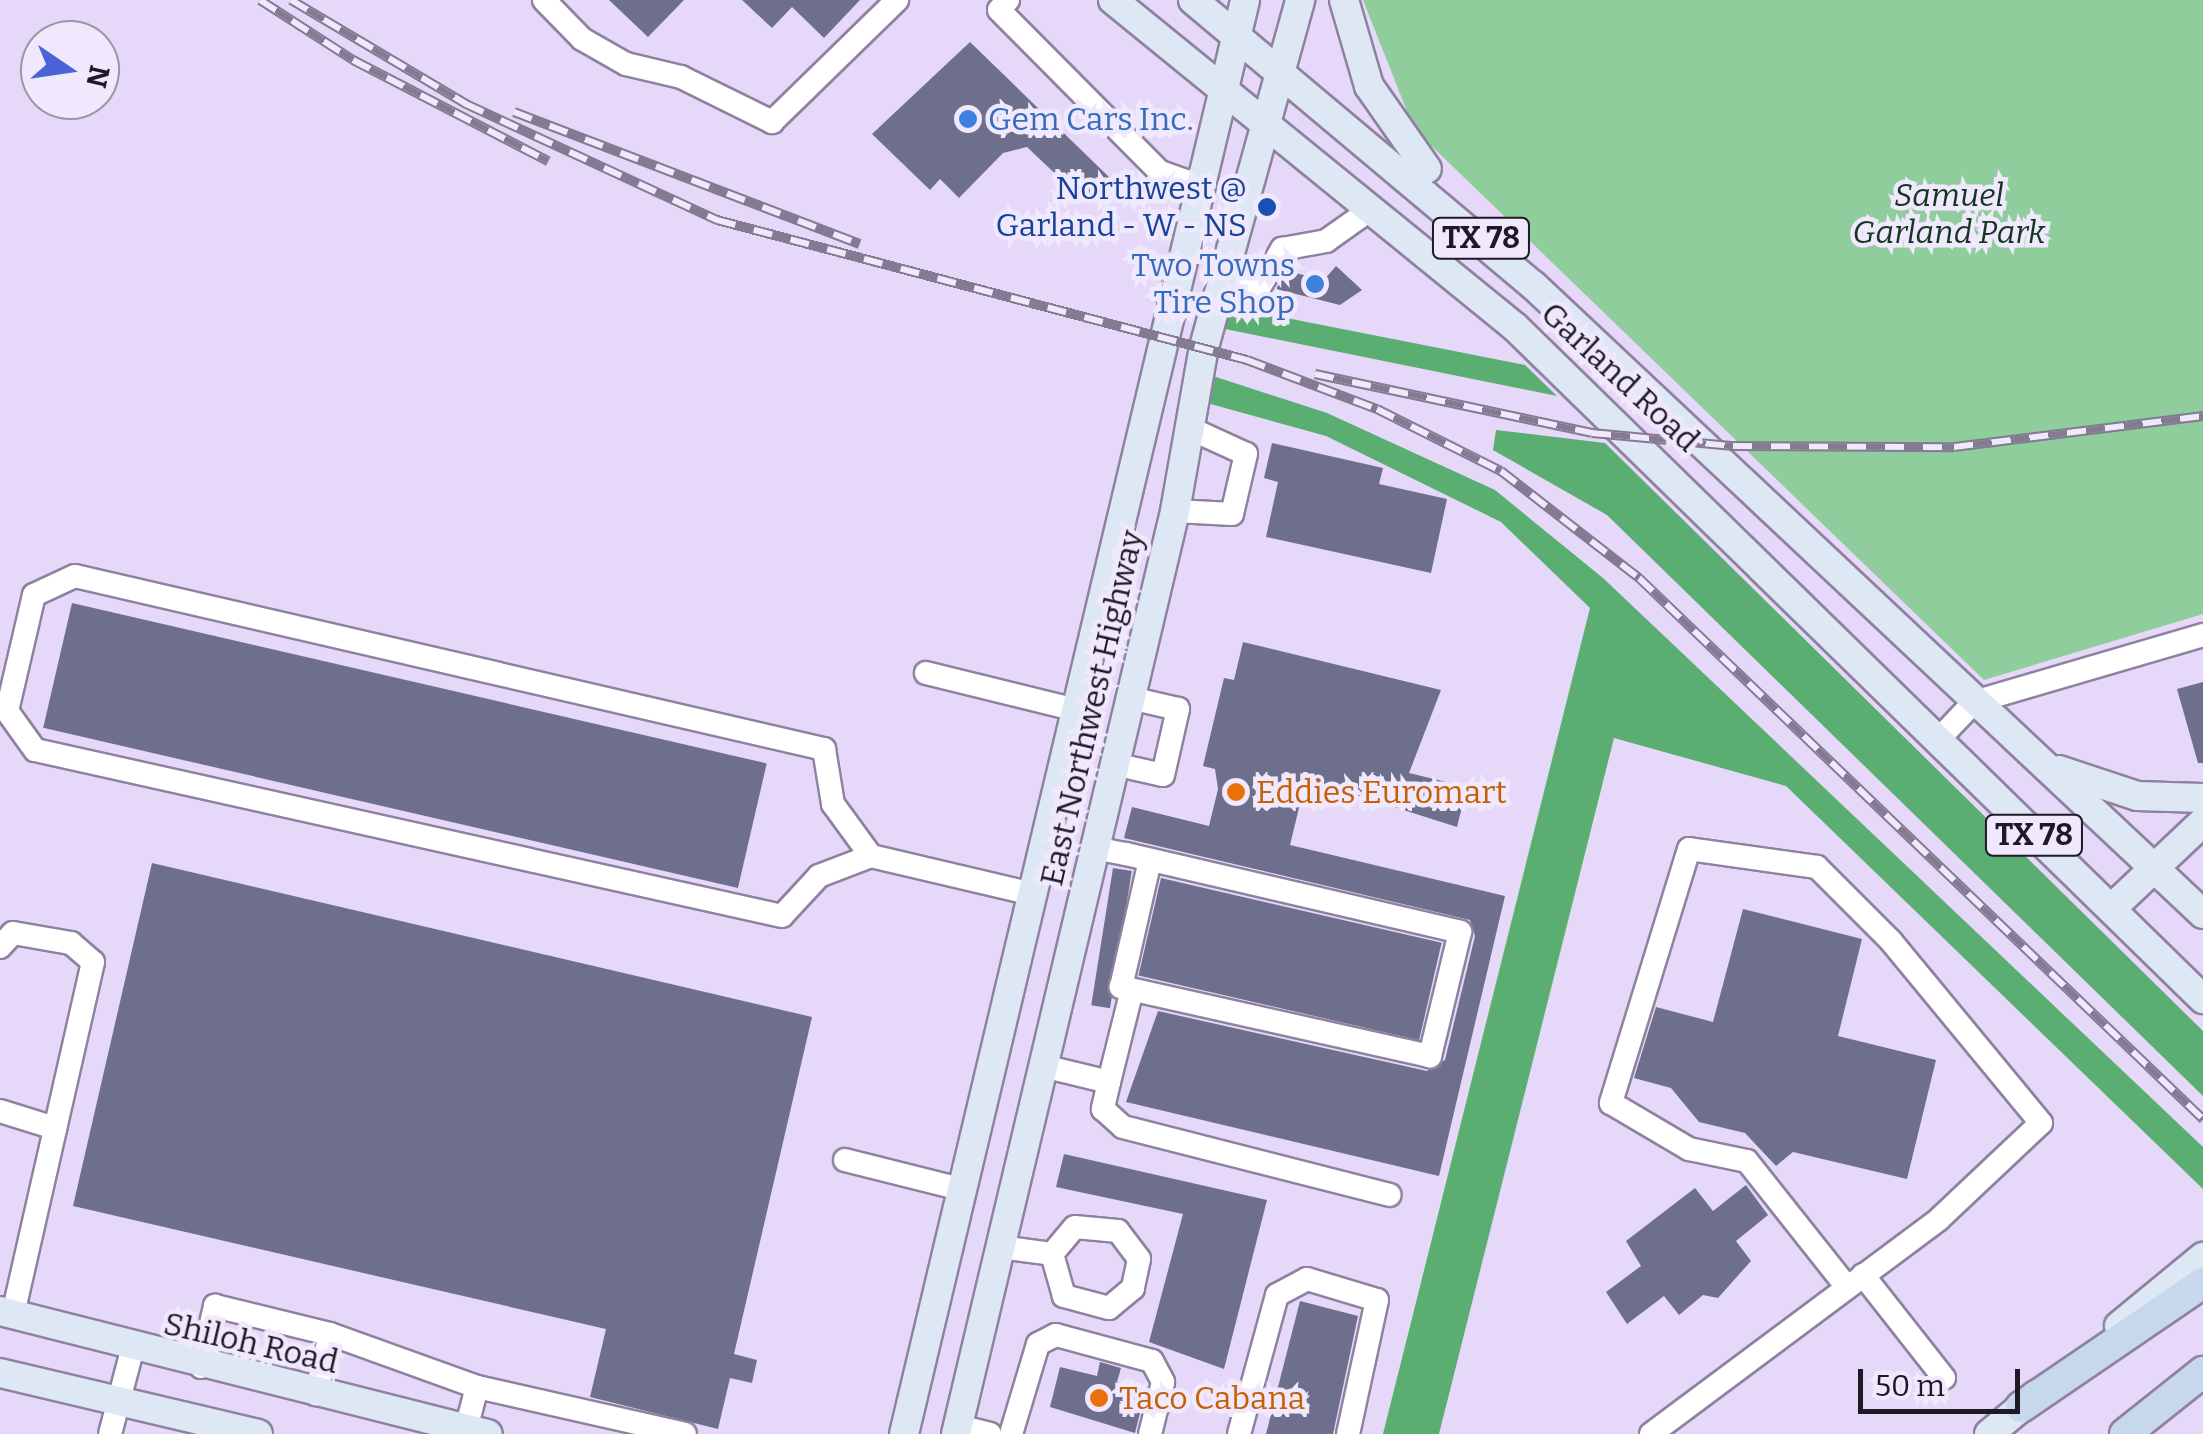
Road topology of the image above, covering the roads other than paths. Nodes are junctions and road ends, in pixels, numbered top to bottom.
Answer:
1 (544, 0) edge
2 (897, 0) edge
3 (1008, 0) edge
4 (1113, 0) edge
5 (1193, 0) edge
6 (1244, 0) edge
7 (1300, 0) edge
8 (1344, 0) edge
9 (1235, 40) junction
10 (1278, 76) junction
11 (1222, 94) junction
12 (1263, 128) junction
13 (1200, 186) junction
14 (1367, 212) junction
15 (1222, 280) junction
16 (1533, 285) junction
17 (1190, 428) junction
18 (1174, 511) junction
19 (2203, 635) edge
20 (926, 673) dead end
21 (1130, 698) junction
22 (1079, 699) junction
23 (1974, 702) junction
24 (1937, 741) junction
25 (2032, 755) junction
26 (1114, 764) junction
27 (2203, 798) edge
28 (2203, 822) edge
29 (1094, 848) junction
30 (872, 856) junction
31 (1150, 860) junction
32 (2153, 866) junction
33 (1033, 894) junction
34 (2111, 909) junction
35 (2203, 914) edge
36 (0, 946) edge
37 (1132, 990) junction
38 (2203, 999) edge
39 (995, 1056) junction
40 (1043, 1066) junction
41 (1109, 1082) junction
42 (0, 1111) edge
43 (55, 1128) junction
44 (845, 1160) dead end
45 (964, 1190) junction
46 (1390, 1194) dead end
47 (1000, 1247) junction
48 (1052, 1254) dead end
49 (2203, 1256) edge
50 (1855, 1281) junction
51 (2203, 1283) edge
52 (6, 1313) edge
53 (330, 1334) junction
54 (132, 1351) junction
55 (201, 1367) junction
56 (2203, 1372) edge
57 (0, 1373) edge
58 (1944, 1378) dead end
59 (478, 1388) junction
60 (316, 1394) junction
61 (118, 1401) junction
62 (2021, 1407) junction
63 (957, 1430) edge
64 (477, 1432) edge
65 (110, 1434) edge
66 (258, 1434) edge
67 (685, 1434) edge
68 (904, 1434) edge
69 (990, 1434) edge
70 (1011, 1434) edge
71 (1150, 1434) edge
72 (1240, 1434) edge
73 (1348, 1434) edge
74 (1652, 1434) edge
75 (1989, 1434) edge
76 (2125, 1434) edge

1 - 2 street
3 - 13 street
4 - 11 main road, Garland Road / TX 78
5 - 9 main road, Garland Road / TX 78
6 - 9 main road, East Northwest Highway
7 - 10 main road, East Northwest Highway
8 - 16 main road
9 - 10 main road, Garland Road / TX 78
9 - 11 main road, East Northwest Highway
10 - 12 main road, East Northwest Highway
10 - 16 main road, Garland Road / TX 78
11 - 12 main road, Garland Road / TX 78
11 - 13 main road, East Northwest Highway
12 - 14 main road, Garland Road / TX 78
12 - 15 main road, East Northwest Highway
13 - 22 main road, East Northwest Highway
14 - 15 street
14 - 24 main road, Garland Road / TX 78
15 - 17 main road, East Northwest Highway
16 - 23 main road, Garland Road / TX 78
17 - 18 main road, East Northwest Highway
17 - 18 street
18 - 21 main road, East Northwest Highway
19 - 23 street
20 - 22 street
21 - 22 main road
21 - 26 main road, East Northwest Highway
21 - 26 street
22 - 33 main road, East Northwest Highway
23 - 24 street
23 - 25 main road, Garland Road / TX 78
24 - 34 main road, Garland Road / TX 78
25 - 27 main road
25 - 32 main road, TX 78
26 - 29 main road, East Northwest Highway
28 - 32 main road
29 - 31 street
29 - 40 main road, East Northwest Highway
30 - 30 street
30 - 33 street
31 - 37 street
31 - 37 street
32 - 34 main road
32 - 35 main road, TX 78
33 - 39 main road, East Northwest Highway
34 - 38 main road, TX 78
36 - 43 street
37 - 41 street
39 - 40 main road
39 - 45 main road, East Northwest Highway
40 - 41 street
40 - 47 main road, East Northwest Highway
41 - 46 street
42 - 43 street
43 - 52 street
44 - 45 street
45 - 68 main road, East Northwest Highway
47 - 48 street
47 - 63 main road, East Northwest Highway
49 - 62 main road
50 - 50 street
50 - 58 street
50 - 74 street
51 - 62 highway
52 - 54 main road, Shiloh Road
53 - 55 street
53 - 59 street
53 - 60 street
54 - 55 main road, Shiloh Road
54 - 61 street
55 - 60 main road, Shiloh Road
56 - 76 highway
57 - 61 main road
59 - 64 street
59 - 67 street
60 - 64 main road, Shiloh Road
61 - 65 street
61 - 66 main road
62 - 75 main road
63 - 69 street
70 - 71 street
72 - 73 street

